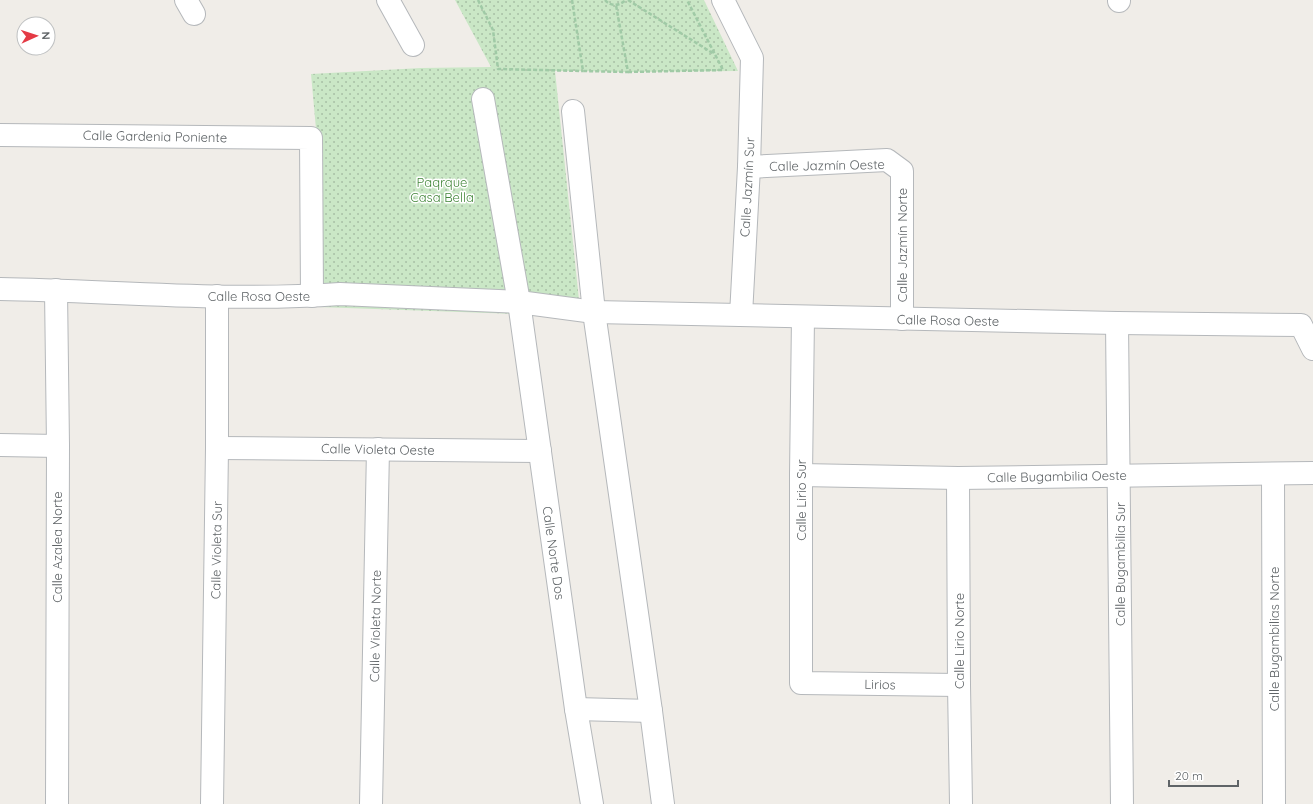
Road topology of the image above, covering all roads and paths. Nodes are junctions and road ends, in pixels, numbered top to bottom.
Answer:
1 (388, 0) edge
2 (478, 0) edge
3 (572, 0) edge
4 (604, 0) edge
5 (627, 0) edge
6 (687, 0) edge
7 (723, 0) edge
8 (616, 5) junction
9 (413, 45) dead end
10 (715, 55) junction
11 (583, 71) junction
12 (628, 72) junction
13 (483, 99) dead end
14 (573, 112) dead end
15 (0, 135) edge
16 (749, 167) junction
17 (902, 171) joint
18 (0, 290) edge
19 (56, 290) junction
20 (217, 296) junction
21 (312, 296) junction
22 (519, 302) junction
23 (594, 312) junction
24 (741, 315) junction
25 (803, 317) junction
26 (902, 319) junction
27 (1118, 323) junction
28 (1313, 349) edge
29 (0, 445) edge
30 (58, 446) junction
31 (217, 448) junction
32 (378, 449) junction
33 (540, 451) junction
34 (1313, 473) edge
35 (1274, 474) junction
36 (801, 475) junction
37 (1120, 475) junction
38 (958, 478) junction
39 (801, 683) joint
40 (959, 685) junction
41 (576, 710) junction
42 (651, 711) junction
43 (57, 804) edge
44 (212, 804) edge
45 (371, 804) edge
46 (592, 804) edge
47 (663, 804) edge
48 (961, 804) edge
49 (1122, 804) edge
50 (1274, 804) edge

1 - 9 street
2 - 11 path
3 - 11 path
4 - 8 path
5 - 8 path
5 - 10 path
6 - 10 path
7 - 16 street, Calle Jazmín Sur
8 - 12 path
10 - 12 path
11 - 12 path
13 - 22 street, Calle Norte Dos
14 - 23 street
15 - 21 street, Calle Gardenia Poniente
16 - 17 street, Calle Jazmín Oeste
16 - 24 street, Calle Jazmín Sur
17 - 26 street, Calle Jazmín Norte
18 - 19 street, Calle Rosa Oeste
19 - 20 street, Calle Rosa Oeste
19 - 30 street, Calle Azalea Norte
20 - 21 street, Calle Rosa Oeste
20 - 31 street, Calle Violeta Sur
21 - 22 street, Calle Rosa Oeste
22 - 23 street, Calle Rosa Oeste
22 - 33 street, Calle Norte Dos
23 - 24 street, Calle Rosa Oeste
23 - 42 street
24 - 25 street, Calle Rosa Oeste
25 - 26 street, Calle Rosa Oeste
25 - 36 street, Calle Lirio Sur
26 - 27 street, Calle Rosa Oeste
27 - 28 street, Calle Rosa Oeste
27 - 37 street, Calle Bugambilia Sur
29 - 30 street
30 - 43 street, Calle Azalea Norte
31 - 32 street, Calle Violeta Oeste
31 - 44 street, Calle Violeta Sur
32 - 33 street, Calle Violeta Oeste
32 - 45 street, Calle Violeta Norte
33 - 41 street, Calle Norte Dos
34 - 35 street, Calle Bugambilia Oeste
35 - 37 street, Calle Bugambilia Oeste
35 - 50 street, Calle Bugambilias Norte
36 - 38 street, Calle Bugambilia Oeste
36 - 39 street, Calle Lirio Sur
37 - 38 street, Calle Bugambilia Oeste
37 - 49 street, Calle Bugambilia Sur
38 - 40 street, Calle Lirio Norte
39 - 40 street, Lirios
40 - 48 street, Calle Lirio Norte
41 - 42 street
41 - 46 street, Calle Norte Dos
42 - 47 street

